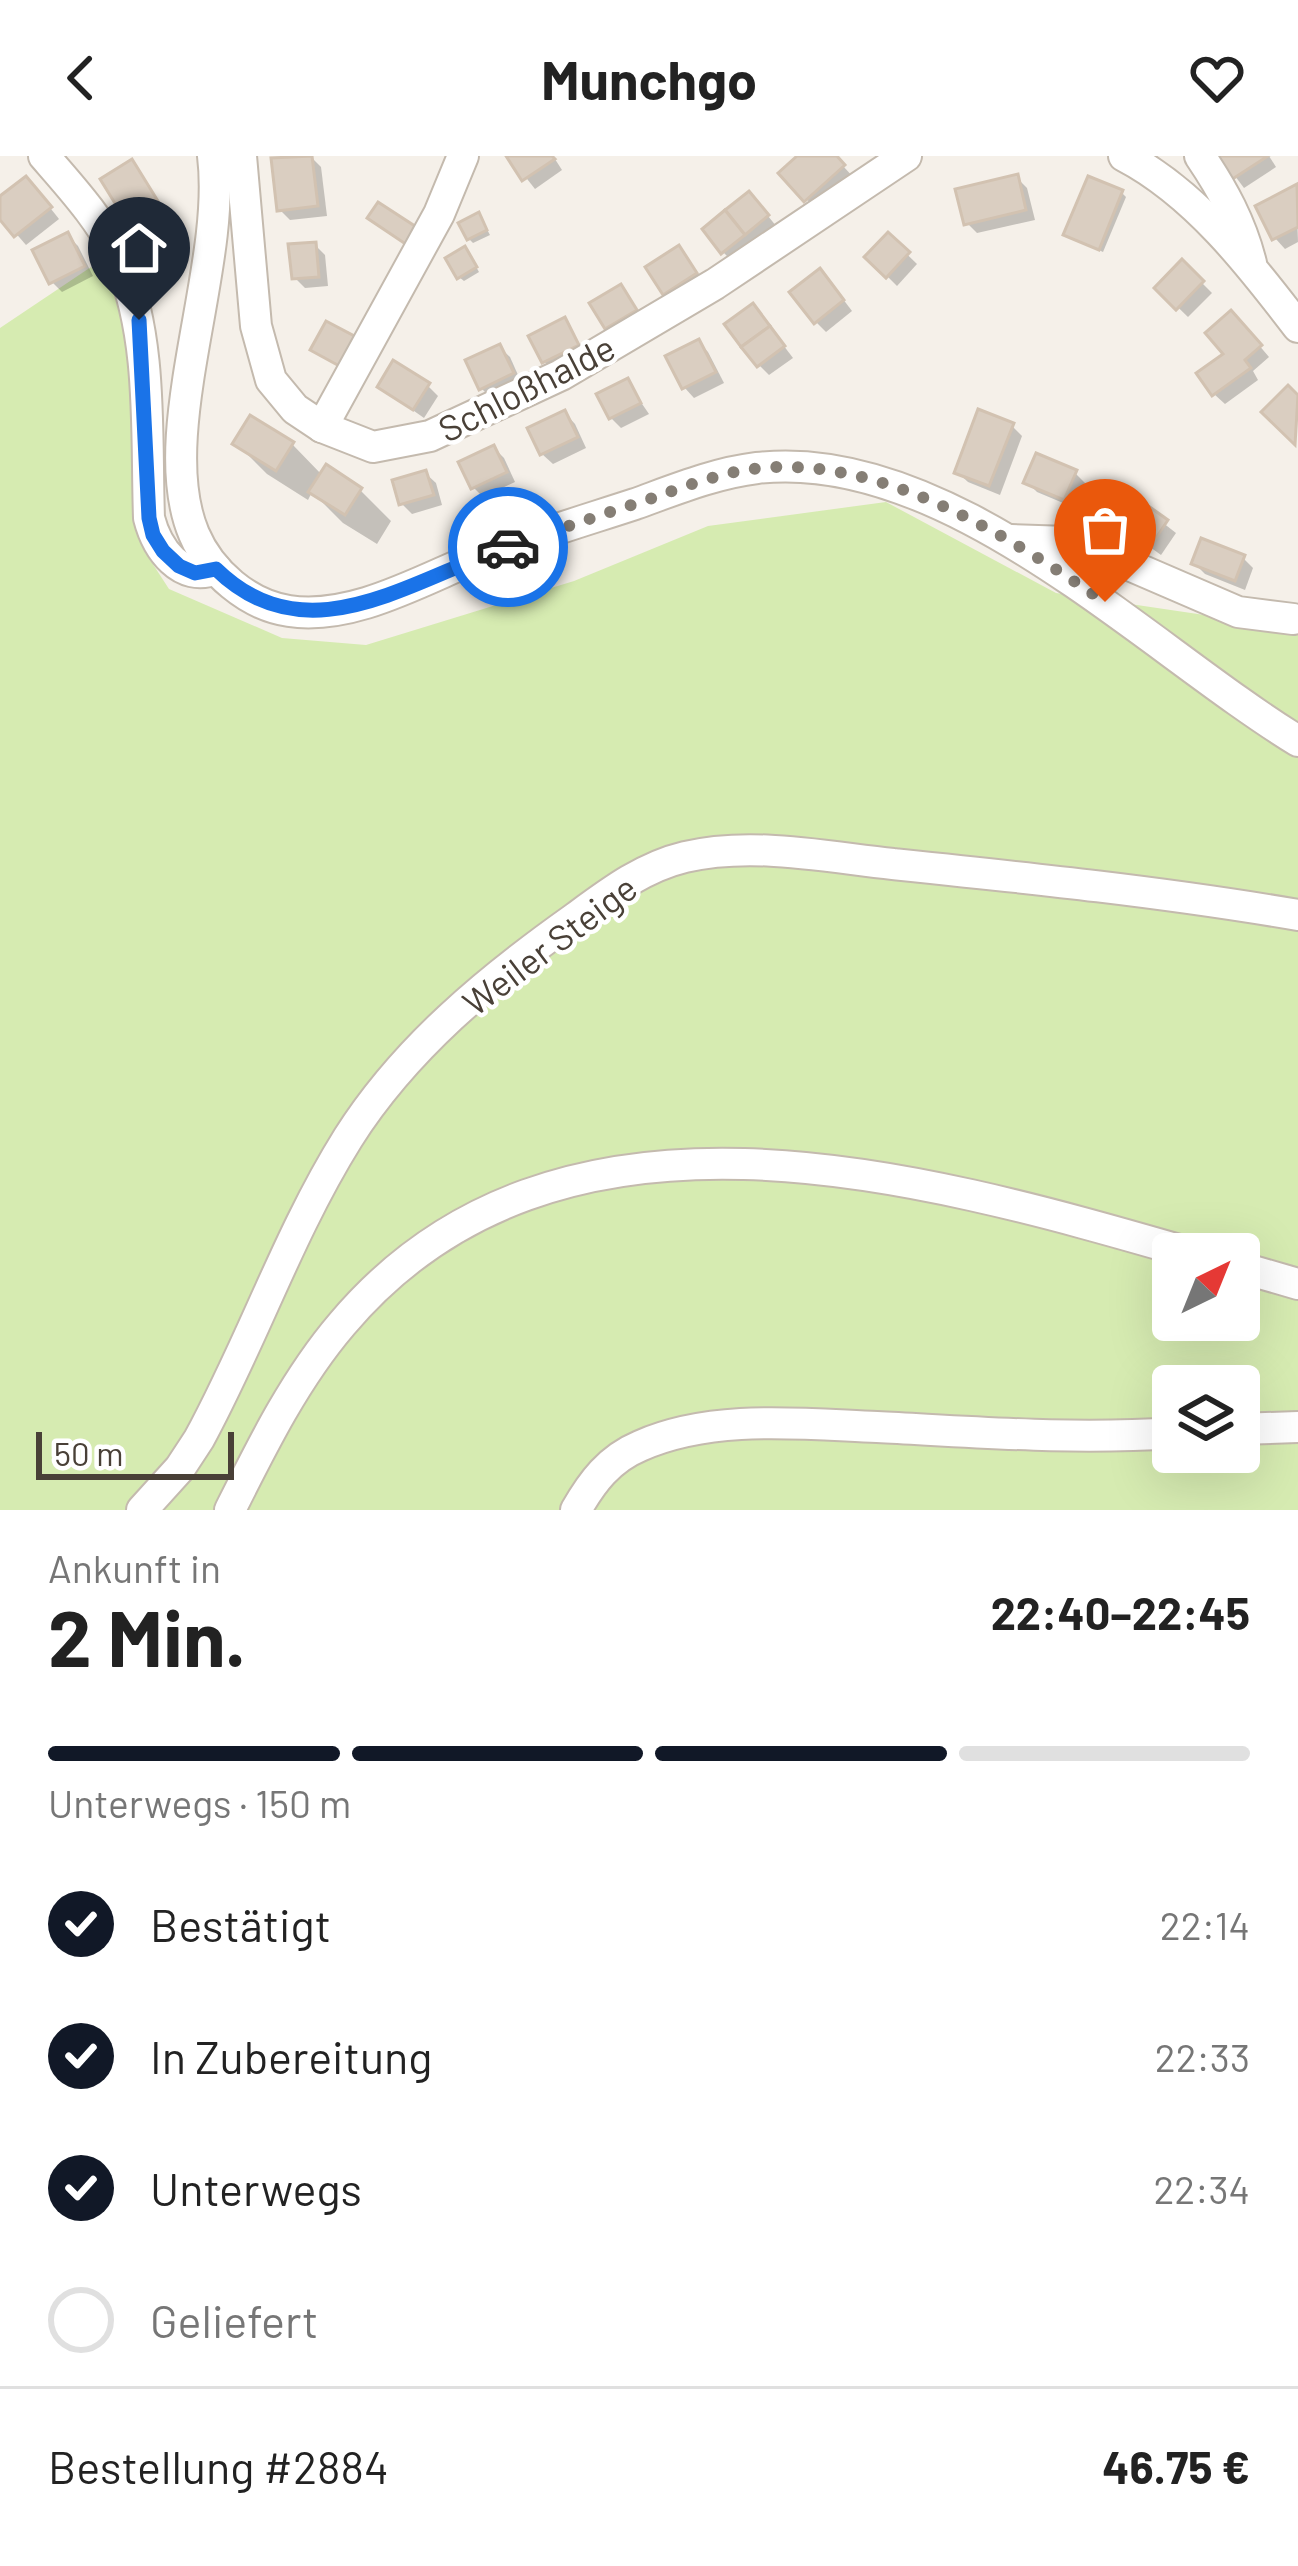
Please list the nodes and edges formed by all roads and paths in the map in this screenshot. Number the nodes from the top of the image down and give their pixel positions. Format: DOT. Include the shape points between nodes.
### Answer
graph roads {
  1 [pos="44,156"];
  2 [pos="212,156"];
  3 [pos="241,156"];
  4 [pos="464,156"];
  5 [pos="906,156"];
  6 [pos="1124,156"];
  7 [pos="1200,156"];
  8 [pos="1252,267"];
  9 [pos="1298,328"];
  10 [pos="322,427"];
  11 [pos="1005,540"];
  12 [pos="216,569"];
  13 [pos="1293,619"];
  14 [pos="1298,741"];
  15 [pos="1298,915"];
  16 [pos="1152,1243"];
  17 [pos="1260,1273"];
  18 [pos="1298,1284"];
  19 [pos="1298,1427"];
  20 [pos="1260,1428"];
  21 [pos="1152,1434"];
  22 [pos="142,1510"];
  23 [pos="230,1510"];
  24 [pos="576,1510"];
  1 -- 12 [label="street" via="119,257 139,320 153,535 179,566"];
  2 -- 12 [label="street" via="214,221 183,435 187,512"];
  3 -- 10 [label="street, Schloßhalde" via="256,326 271,380"];
  4 -- 10 [label="street"];
  5 -- 10 [label="street, Schloßhalde" via="580,364 430,436 373,447"];
  6 -- 8 [label="street" via="1161,175"];
  7 -- 8 [label="street" via="1243,232"];
  8 -- 9 [label="street"];
  11 -- 12 [label="street" via="872,481 769,467 673,490 342,609 268,605"];
  11 -- 13 [label="street" via="1092,548 1238,612"];
  11 -- 14 [label="street"];
  15 -- 22 [label="street, Weiler Steige" via="782,853 698,854 653,868 508,969 385,1087 295,1232 200,1439"];
  16 -- 23 [label="street" via="969,1196 810,1167 685,1163 565,1183 457,1229 364,1299 298,1385"];
  17 -- 18 [label="street"];
  19 -- 20 [label="street"];
  21 -- 24 [label="street" via="710,1428 621,1456"];
}
